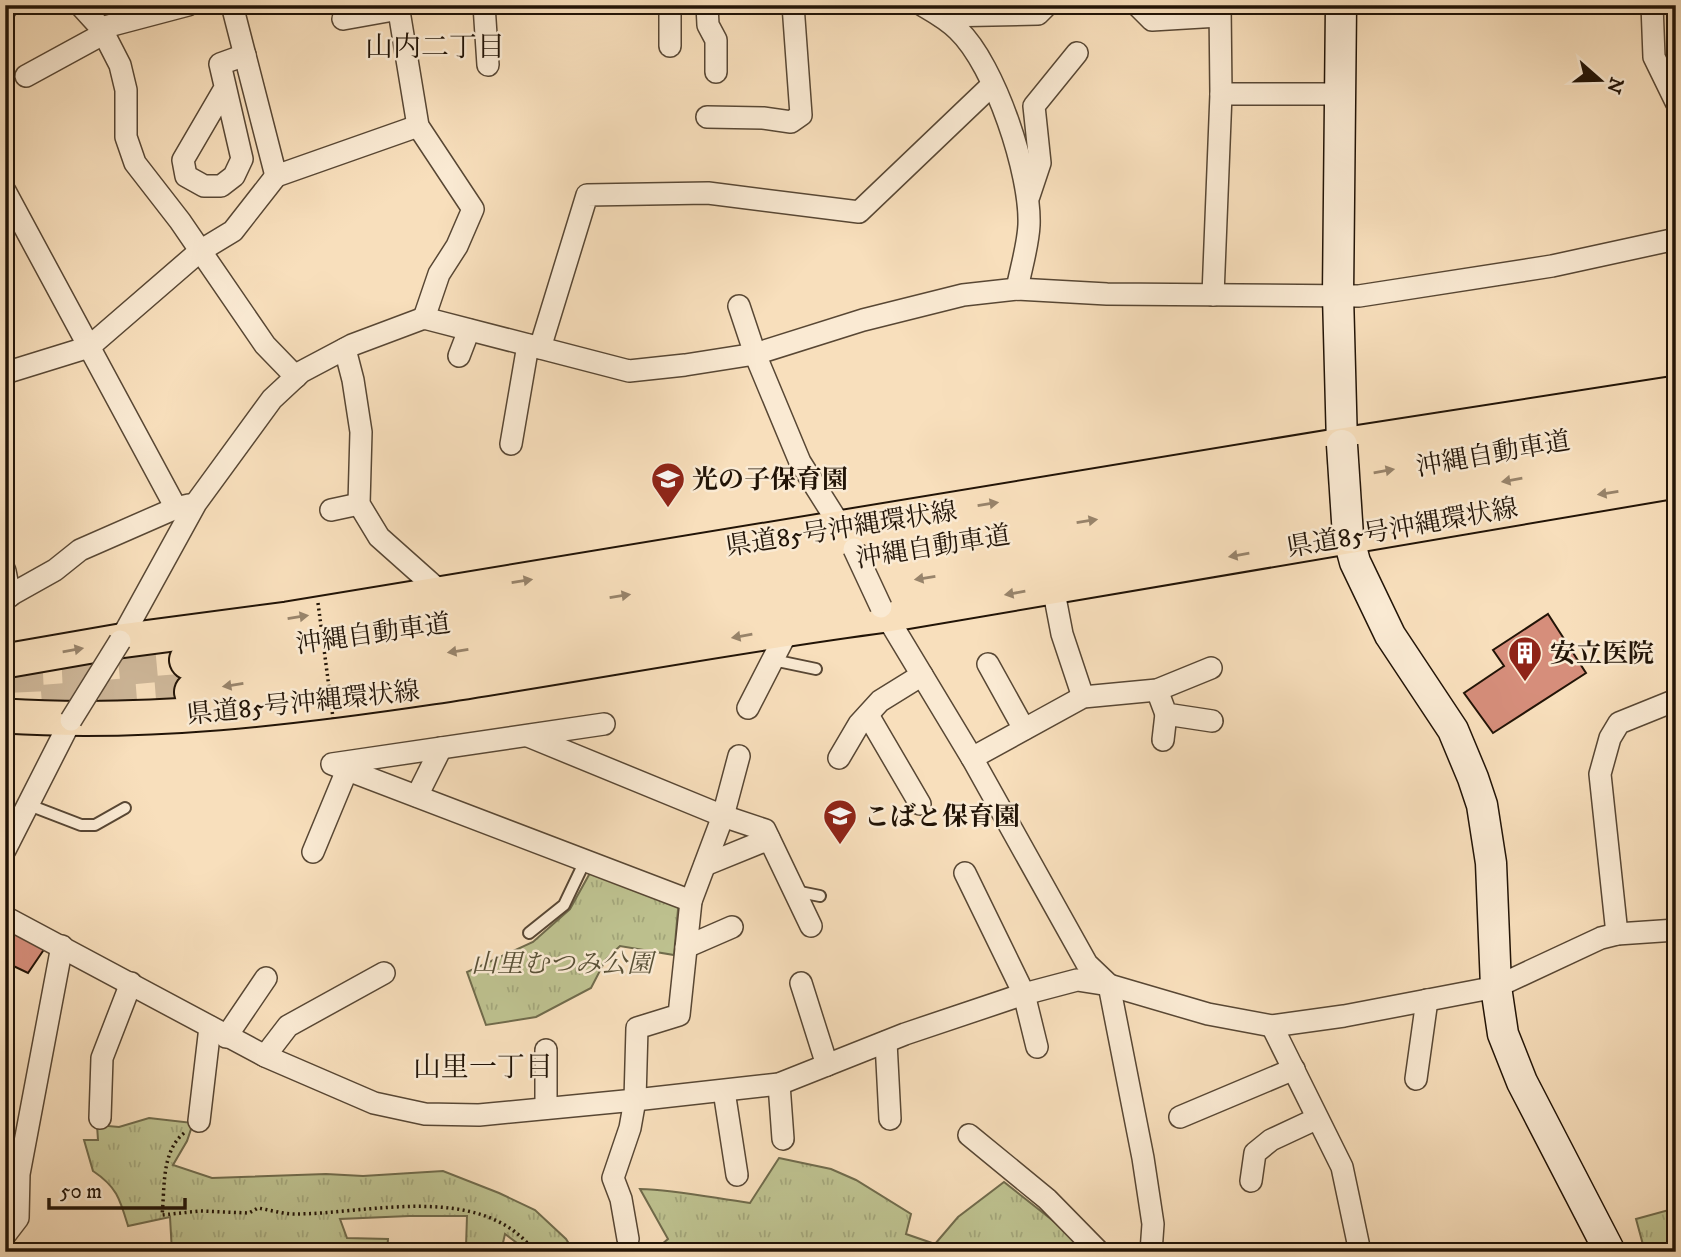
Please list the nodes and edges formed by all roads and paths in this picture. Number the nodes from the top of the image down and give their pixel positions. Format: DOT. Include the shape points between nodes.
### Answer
graph roads {
  1 [pos="8,5"];
  2 [pos="80,5"];
  3 [pos="188,5"];
  4 [pos="232,5"];
  5 [pos="484,5"];
  6 [pos="670,5"];
  7 [pos="707,5"];
  8 [pos="793,5"];
  9 [pos="922,5"];
  10 [pos="1047,5"];
  11 [pos="1137,5"];
  12 [pos="1341,5"];
  13 [pos="1652,5"];
  14 [pos="398,7"];
  15 [pos="5,10"];
  16 [pos="1219,11"];
  17 [pos="941,16"];
  18 [pos="343,19"];
  19 [pos="102,31"];
  20 [pos="670,46"];
  21 [pos="1077,53"];
  22 [pos="245,55"];
  23 [pos="488,65"];
  24 [pos="716,72"];
  25 [pos="26,76"];
  26 [pos="992,85"];
  27 [pos="225,88"];
  28 [pos="1220,94"];
  29 [pos="1340,94"];
  30 [pos="1676,102"];
  31 [pos="707,117"];
  32 [pos="418,125"];
  33 [pos="276,176"];
  34 [pos="5,191"];
  35 [pos="1028,198"];
  36 [pos="1676,239"];
  37 [pos="200,251"];
  38 [pos="1017,289"];
  39 [pos="1213,295"];
  40 [pos="1338,295"];
  41 [pos="739,306"];
  42 [pos="424,318"];
  43 [pos="469,330"];
  44 [pos="89,347"];
  45 [pos="534,347"];
  46 [pos="345,349"];
  47 [pos="755,354"];
  48 [pos="459,356"];
  49 [pos="5,373"];
  50 [pos="296,377"];
  51 [pos="1676,393"];
  52 [pos="1676,422"];
  53 [pos="511,444"];
  54 [pos="1342,445"];
  55 [pos="1676,452"];
  56 [pos="1676,481"];
  57 [pos="359,504"];
  58 [pos="186,505"];
  59 [pos="331,510"];
  60 [pos="1348,536"];
  61 [pos="848,538"];
  62 [pos="5,571"];
  63 [pos="1053,587"];
  64 [pos="443,594"];
  65 [pos="7,597"];
  66 [pos="318,603"];
  67 [pos="884,611"];
  68 [pos="789,628"];
  69 [pos="120,642"];
  70 [pos="773,660"];
  71 [pos="5,661"];
  72 [pos="988,664"];
  73 [pos="1211,668"];
  74 [pos="816,669"];
  75 [pos="922,675"];
  76 [pos="1157,690"];
  77 [pos="1083,697"];
  78 [pos="1676,700"];
  79 [pos="748,708"];
  80 [pos="1166,714"];
  81 [pos="868,715"];
  82 [pos="5,716"];
  83 [pos="333,718"];
  84 [pos="71,720"];
  85 [pos="1212,721"];
  86 [pos="604,724"];
  87 [pos="1024,729"];
  88 [pos="526,736"];
  89 [pos="1163,740"];
  90 [pos="441,748"];
  91 [pos="739,757"];
  92 [pos="839,758"];
  93 [pos="972,758"];
  94 [pos="348,770"];
  95 [pos="417,796"];
  96 [pos="920,804"];
  97 [pos="29,805"];
  98 [pos="125,808"];
  99 [pos="723,816"];
  100 [pos="769,839"];
  101 [pos="5,850"];
  102 [pos="313,852"];
  103 [pos="585,861"];
  104 [pos="705,865"];
  105 [pos="965,873"];
  106 [pos="795,891"];
  107 [pos="820,896"];
  108 [pos="691,901"];
  109 [pos="5,917"];
  110 [pos="811,926"];
  111 [pos="732,927"];
  112 [pos="1676,930"];
  113 [pos="529,933"];
  114 [pos="1617,934"];
  115 [pos="62,946"];
  116 [pos="686,947"];
  117 [pos="384,973"];
  118 [pos="267,978"];
  119 [pos="131,983"];
  120 [pos="801,984"];
  121 [pos="1109,985"];
  122 [pos="1496,987"];
  123 [pos="1024,994"];
  124 [pos="1427,1000"];
  125 [pos="1272,1026"];
  126 [pos="218,1032"];
  127 [pos="886,1042"];
  128 [pos="1037,1047"];
  129 [pos="546,1050"];
  130 [pos="265,1056"];
  131 [pos="827,1065"];
  132 [pos="1294,1069"];
  133 [pos="1416,1079"];
  134 [pos="779,1084"];
  135 [pos="724,1091"];
  136 [pos="635,1100"];
  137 [pos="546,1108"];
  138 [pos="1180,1117"];
  139 [pos="100,1118"];
  140 [pos="890,1119"];
  141 [pos="1316,1119"];
  142 [pos="199,1121"];
  143 [pos="970,1135"];
  144 [pos="783,1139"];
  145 [pos="737,1175"];
  146 [pos="1251,1181"];
  147 [pos="5,1235"];
  148 [pos="628,1240"];
  149 [pos="535,1252"];
  150 [pos="1099,1252"];
  151 [pos="1151,1252"];
  152 [pos="1360,1252"];
  153 [pos="1610,1252"];
  1 -- 15 [label="street"];
  2 -- 19 [label="street"];
  3 -- 19 [label="street"];
  4 -- 22 [label="street"];
  5 -- 23 [label="street"];
  6 -- 20 [label="street"];
  7 -- 24 [label="street" via="708,25 716,40"];
  8 -- 31 [label="street" via="801,116 791,122"];
  9 -- 17 [label="street"];
  10 -- 17 [label="street" via="1038,14"];
  11 -- 16 [label="street" via="1152,20"];
  12 -- 29 [label="street"];
  13 -- 30 [label="street" via="1654,57"];
  14 -- 18 [label="street"];
  14 -- 32 [label="street"];
  16 -- 28 [label="street"];
  17 -- 26 [label="street" via="974,51"];
  19 -- 25 [label="street"];
  19 -- 37 [label="street" via="120,65 126,90 126,137 135,163"];
  21 -- 35 [label="street" via="1034,106 1040,163"];
  22 -- 27 [label="street" via="220,64"];
  22 -- 33 [label="street"];
  26 -- 35 [label="street" via="1005,113"];
  26 -- 45 [label="street" via="859,212 708,193 587,195"];
  28 -- 29 [label="street"];
  28 -- 39 [label="street"];
  29 -- 40 [label="street"];
  32 -- 33 [label="street"];
  32 -- 42 [label="street" via="473,209 439,274"];
  33 -- 37 [label="street" via="233,231"];
  34 -- 44 [label="street"];
  35 -- 38 [label="street" via="1029,228"];
  36 -- 40 [label="street" via="1539,268 1359,296"];
  37 -- 44 [label="street"];
  37 -- 50 [label="street" via="265,345"];
  38 -- 39 [label="street"];
  38 -- 47 [label="street" via="907,308"];
  39 -- 40 [label="street"];
  40 -- 54 [label="street"];
  41 -- 47 [label="street"];
  42 -- 43 [label="street"];
  42 -- 46 [label="street"];
  43 -- 45 [label="street"];
  43 -- 48 [label="street"];
  44 -- 49 [label="street"];
  44 -- 58 [label="street"];
  45 -- 47 [label="street" via="629,371"];
  45 -- 53 [label="street"];
  46 -- 50 [label="street"];
  46 -- 57 [label="street" via="361,432"];
  47 -- 61 [label="street" via="800,462"];
  50 -- 58 [label="street" via="272,399"];
  51 -- 54 [label="main road, 県道85号沖縄環状線"];
  55 -- 52 [label="highway, 沖縄自動車道, one-way" via="1176,538 192,676 831,563"];
  54 -- 60 [label="street, bridge"];
  61 -- 54 [label="main road, 県道85号沖縄環状線, one-way"];
  56 -- 60 [label="main road, 県道85号沖縄環状線, one-way"];
  57 -- 59 [label="street"];
  57 -- 64 [label="street" via="379,537"];
  58 -- 65 [label="street" via="80,550"];
  58 -- 69 [label="street"];
  60 -- 63 [label="main road, 県道85号沖縄環状線, one-way"];
  60 -- 122 [label="street" via="1355,562 1390,635 1453,730 1474,778 1491,863"];
  64 -- 61 [label="main road, 県道85号沖縄環状線, one-way"];
  61 -- 67 [label="street, bridge"];
  62 -- 65 [label="street"];
  63 -- 67 [label="main road, 県道85号沖縄環状線, one-way"];
  63 -- 77 [label="street" via="1062,634"];
  69 -- 64 [label="main road, 県道85号沖縄環状線, one-way"];
  66 -- 83 [label="path, bridge"];
  67 -- 68 [label="main road, 県道85号沖縄環状線"];
  67 -- 75 [label="street"];
  68 -- 70 [label="street"];
  68 -- 84 [label="main road, 県道85号沖縄環状線, one-way" via="374,696 221,713"];
  71 -- 69 [label="main road, 県道85号沖縄環状線, one-way"];
  69 -- 84 [label="street, bridge"];
  70 -- 74 [label="lane"];
  70 -- 79 [label="street"];
  72 -- 87 [label="street"];
  73 -- 76 [label="street"];
  75 -- 81 [label="street" via="880,701"];
  75 -- 93 [label="street"];
  76 -- 77 [label="street"];
  76 -- 80 [label="street"];
  77 -- 87 [label="street"];
  78 -- 114 [label="street" via="1619,723 1600,774"];
  80 -- 85 [label="street"];
  80 -- 89 [label="street"];
  81 -- 92 [label="street"];
  81 -- 96 [label="street"];
  82 -- 84 [label="main road, 県道85号沖縄環状線"];
  84 -- 97 [label="street"];
  86 -- 88 [label="street"];
  87 -- 93 [label="street"];
  88 -- 90 [label="street"];
  88 -- 99 [label="street"];
  90 -- 94 [label="street" via="332,764"];
  90 -- 95 [label="street"];
  91 -- 99 [label="street"];
  93 -- 121 [label="street" via="1087,964"];
  94 -- 95 [label="street"];
  94 -- 102 [label="street"];
  95 -- 103 [label="street"];
  97 -- 98 [label="lane" via="81,825 95,825"];
  97 -- 101 [label="street"];
  99 -- 100 [label="street" via="765,830"];
  99 -- 104 [label="street"];
  100 -- 104 [label="street"];
  100 -- 106 [label="street"];
  103 -- 108 [label="street"];
  103 -- 113 [label="lane" via="564,905"];
  104 -- 108 [label="street"];
  105 -- 123 [label="street"];
  106 -- 107 [label="lane"];
  106 -- 110 [label="street"];
  108 -- 116 [label="street"];
  109 -- 115 [label="street"];
  111 -- 116 [label="street"];
  112 -- 114 [label="street"];
  114 -- 122 [label="street"];
  115 -- 119 [label="street"];
  115 -- 147 [label="street" via="19,1174 18,1218"];
  116 -- 136 [label="street" via="679,1015 637,1028"];
  117 -- 130 [label="street" via="288,1026"];
  118 -- 126 [label="street"];
  119 -- 126 [label="street"];
  119 -- 139 [label="street" via="102,1058"];
  120 -- 131 [label="street"];
  121 -- 123 [label="street" via="1077,980"];
  121 -- 125 [label="street" via="1208,1014"];
  121 -- 151 [label="street" via="1143,1158 1153,1224"];
  122 -- 124 [label="street"];
  122 -- 153 [label="street" via="1509,1055"];
  123 -- 127 [label="street"];
  123 -- 128 [label="street"];
  124 -- 125 [label="street"];
  124 -- 133 [label="street"];
  125 -- 132 [label="street"];
  126 -- 130 [label="street"];
  126 -- 142 [label="street"];
  127 -- 131 [label="street"];
  127 -- 140 [label="street"];
  129 -- 137 [label="street"];
  130 -- 137 [label="street" via="374,1103 425,1114 479,1115"];
  131 -- 134 [label="street"];
  132 -- 138 [label="street"];
  132 -- 141 [label="street"];
  134 -- 135 [label="street"];
  134 -- 144 [label="street"];
  135 -- 136 [label="street"];
  135 -- 145 [label="street"];
  136 -- 137 [label="street"];
  136 -- 148 [label="street" via="613,1178"];
  141 -- 146 [label="street" via="1271,1140 1255,1153"];
  141 -- 152 [label="street" via="1342,1167"];
  142 -- 149 [label="path" via="178,1138 168,1158 162,1215 249,1213 258,1208 293,1214 423,1206 473,1212 506,1224"];
  143 -- 150 [label="street" via="1048,1199"];
}
